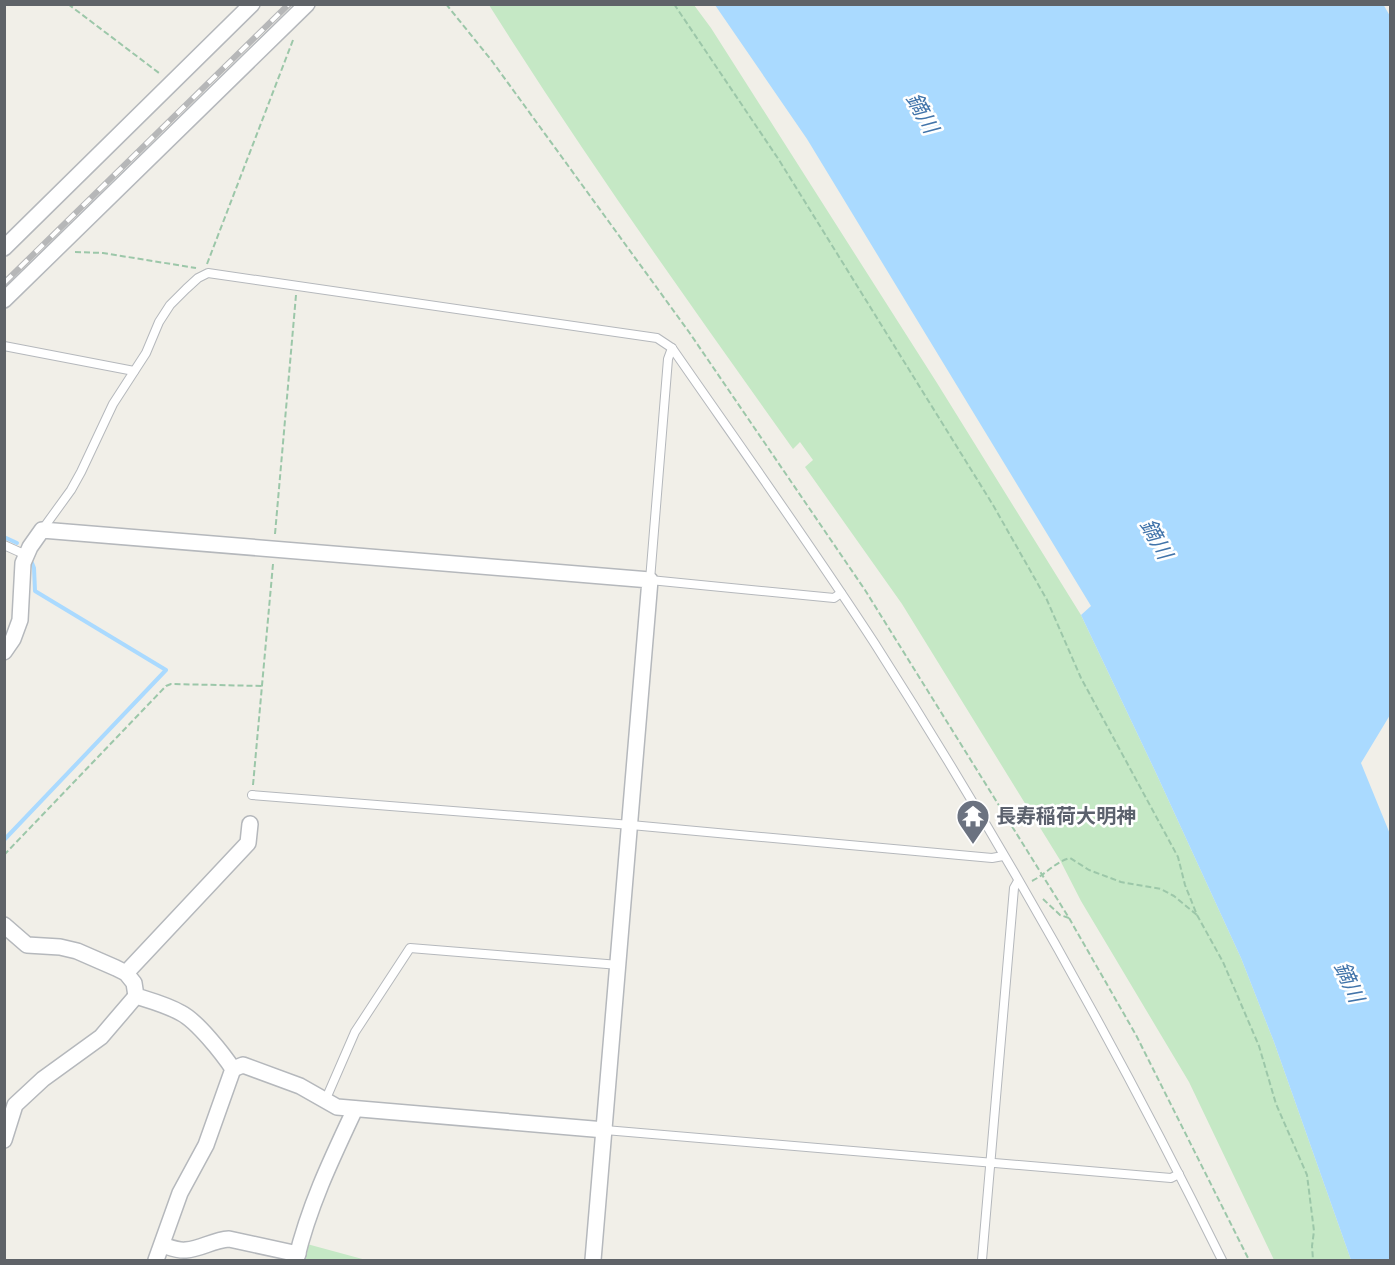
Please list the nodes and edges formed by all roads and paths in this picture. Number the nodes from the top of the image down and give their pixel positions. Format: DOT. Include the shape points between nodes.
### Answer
graph roads {
  1 [pos="68,4"];
  2 [pos="252,4"];
  3 [pos="307,4"];
  4 [pos="674,4"];
  5 [pos="293,38"];
  6 [pos="172,83"];
  7 [pos="58,246"];
  8 [pos="4,248"];
  9 [pos="206,273"];
  10 [pos="4,300"];
  11 [pos="4,346"];
  12 [pos="672,348"];
  13 [pos="134,371"];
  14 [pos="42,530"];
  15 [pos="4,544"];
  16 [pos="26,555"];
  17 [pos="650,580"];
  18 [pos="841,593"];
  19 [pos="4,652"];
  20 [pos="262,686"];
  21 [pos="252,795"];
  22 [pos="250,824"];
  23 [pos="631,825"];
  24 [pos="4,855"];
  25 [pos="1003,856"];
  26 [pos="1018,881"];
  27 [pos="1027,884"];
  28 [pos="1197,915"];
  29 [pos="4,925"];
  30 [pos="619,966"];
  31 [pos="126,974"];
  32 [pos="136,996"];
  33 [pos="233,1069"];
  34 [pos="325,1101"];
  35 [pos="355,1109"];
  36 [pos="605,1130"];
  37 [pos="4,1140"];
  38 [pos="990,1163"];
  39 [pos="1179,1174"];
  40 [pos="162,1245"];
  41 [pos="297,1257"];
  42 [pos="156,1260"];
  43 [pos="593,1260"];
  44 [pos="982,1260"];
  45 [pos="1222,1260"];
  46 [pos="1313,1260"];
  1 -- 6 [label="path"];
  2 -- 6 [label="street"];
  3 -- 7 [label="street"];
  4 -- 28 [label="path" via="779,160 993,505 1047,600 1081,678 1178,858"];
  5 -- 9 [label="path" via="208,257"];
  6 -- 8 [label="street"];
  7 -- 9 [label="path" via="70,252 192,266"];
  7 -- 10 [label="street"];
  9 -- 12 [label="lane" via="657,338"];
  9 -- 13 [label="lane" via="170,305"];
  11 -- 13 [label="lane"];
  12 -- 17 [label="lane"];
  12 -- 18 [label="lane"];
  13 -- 14 [label="lane" via="113,404 71,490"];
  14 -- 16 [label="street"];
  14 -- 17 [label="street"];
  15 -- 16 [label="lane"];
  16 -- 19 [label="street" via="20,620"];
  17 -- 18 [label="lane" via="834,598"];
  17 -- 23 [label="street"];
  18 -- 25 [label="lane"];
  20 -- 24 [label="path" via="166,686"];
  21 -- 23 [label="lane"];
  22 -- 31 [label="street" via="248,843"];
  23 -- 25 [label="lane"];
  23 -- 30 [label="street"];
  25 -- 26 [label="lane"];
  26 -- 38 [label="lane" via="1014,888"];
  26 -- 39 [label="lane" via="1096,1014"];
  27 -- 28 [label="path" via="1060,860 1070,858 1120,882 1161,889"];
  28 -- 46 [label="path" via="1223,962 1259,1046 1276,1104 1307,1175 1314,1231"];
  29 -- 31 [label="street" via="27,945 77,951"];
  30 -- 34 [label="lane" via="410,948 355,1032"];
  30 -- 36 [label="street"];
  31 -- 32 [label="street" via="134,982"];
  32 -- 33 [label="street" via="184,1014"];
  32 -- 37 [label="street" via="101,1036 15,1105"];
  33 -- 34 [label="street" via="243,1065 300,1086"];
  33 -- 40 [label="street" via="206,1145 180,1193"];
  34 -- 35 [label="street"];
  35 -- 36 [label="street"];
  35 -- 41 [label="street" via="318,1186"];
  36 -- 38 [label="lane"];
  36 -- 43 [label="street"];
  38 -- 39 [label="lane" via="1171,1178"];
  38 -- 44 [label="lane"];
  39 -- 45 [label="lane"];
  40 -- 41 [label="street" via="183,1251 229,1239"];
  40 -- 42 [label="street"];
}
